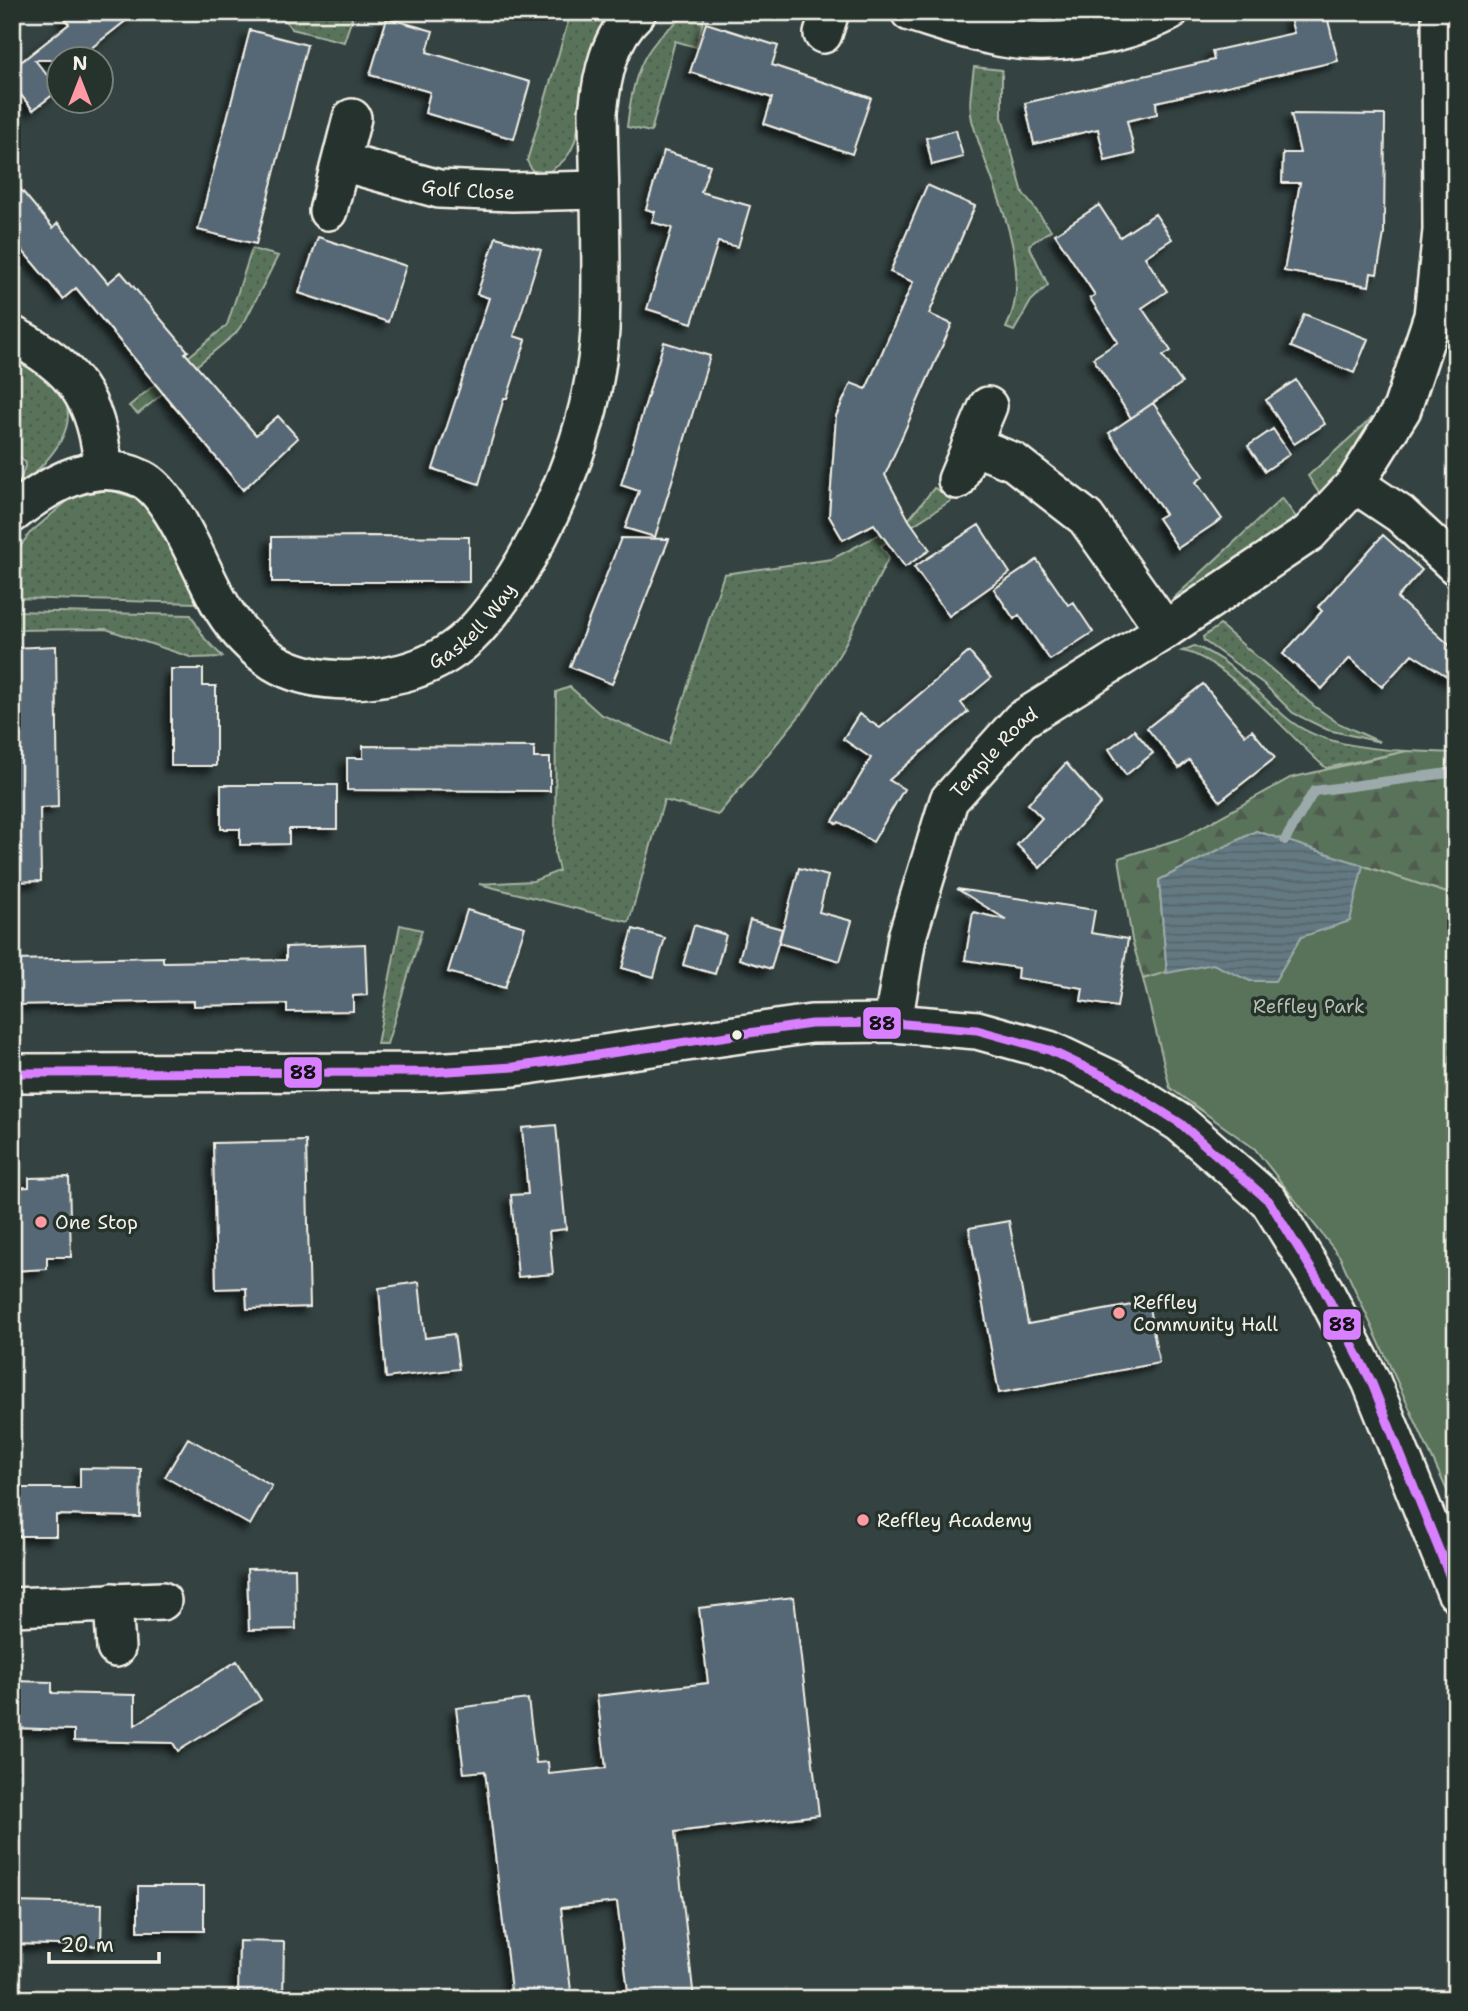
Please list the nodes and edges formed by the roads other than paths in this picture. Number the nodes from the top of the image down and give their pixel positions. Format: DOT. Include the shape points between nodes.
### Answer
graph roads {
  1 [pos="637,12"];
  2 [pos="911,12"];
  3 [pos="1441,12"];
  4 [pos="1157,15"];
  5 [pos="352,118"];
  6 [pos="342,162"];
  7 [pos="599,190"];
  8 [pos="328,211"];
  9 [pos="12,335"];
  10 [pos="988,406"];
  11 [pos="971,445"];
  12 [pos="103,468"];
  13 [pos="957,481"];
  14 [pos="1355,484"];
  15 [pos="12,514"];
  16 [pos="1456,566"];
  17 [pos="1165,630"];
  18 [pos="893,1023"];
  19 [pos="12,1073"];
  20 [pos="1456,1592"];
  21 [pos="162,1601"];
  22 [pos="113,1602"];
  23 [pos="12,1607"];
  24 [pos="116,1648"];
  1 -- 7 [label="street, Gaskell Way" via="625,23 602,78"];
  2 -- 4 [label="street" via="991,36 1045,41 1109,33"];
  3 -- 14 [label="street, Temple Road" via="1442,231 1433,316 1402,410"];
  5 -- 6 [label="street"];
  6 -- 7 [label="street, Golf Close" via="439,188"];
  6 -- 8 [label="street"];
  7 -- 12 [label="street, Gaskell Way" via="600,331 590,397 573,460 552,512 489,619 457,648 425,668 386,678 346,681 276,663 246,640 222,608 170,508 144,479"];
  9 -- 12 [label="street" via="59,364 82,389 102,446"];
  10 -- 11 [label="street"];
  11 -- 13 [label="street"];
  11 -- 17 [label="street" via="1014,462 1086,518"];
  12 -- 15 [label="street" via="67,477"];
  14 -- 16 [label="street" via="1400,514"];
  14 -- 17 [label="street, Temple Road" via="1309,533"];
  17 -- 18 [label="street, Temple Road" via="1021,720 949,800 908,937"];
  18 -- 19 [label="street" via="811,1024 514,1067 432,1072"];
  18 -- 20 [label="street" via="976,1030 1049,1050 1102,1075 1198,1135 1269,1201 1323,1288 1371,1381"];
  21 -- 22 [label="street"];
  22 -- 23 [label="street"];
  22 -- 24 [label="street"];
}
